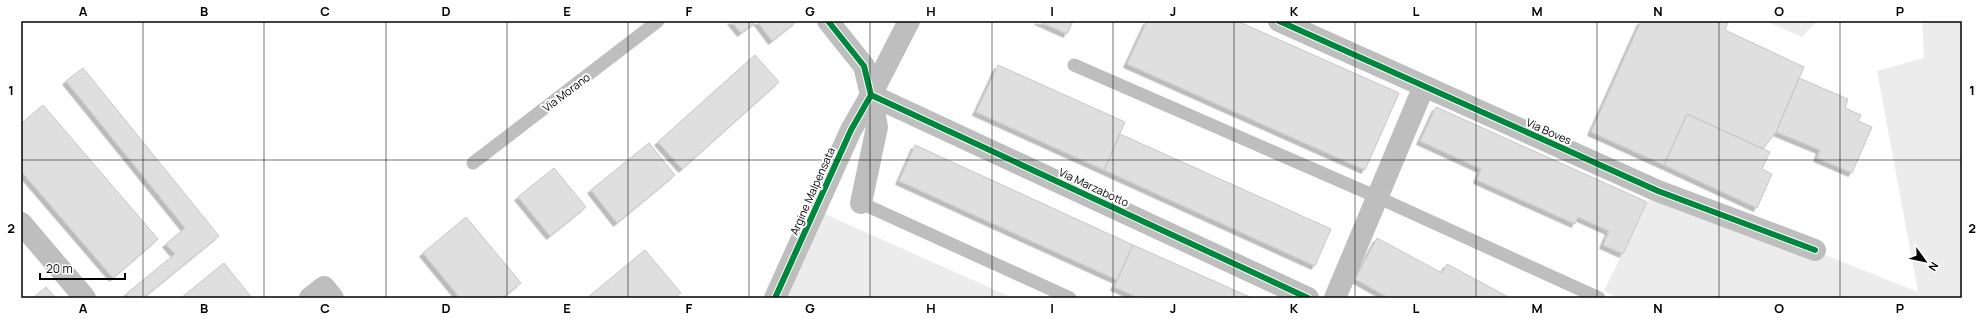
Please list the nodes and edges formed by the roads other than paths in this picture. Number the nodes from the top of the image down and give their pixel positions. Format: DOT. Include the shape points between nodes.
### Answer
graph roads {
  1 [pos="658,21"];
  2 [pos="828,21"];
  3 [pos="909,21"];
  4 [pos="1279,21"];
  5 [pos="1074,65"];
  6 [pos="1424,86"];
  7 [pos="872,94"];
  8 [pos="473,163"];
  9 [pos="1377,197"];
  10 [pos="861,203"];
  11 [pos="21,223"];
  12 [pos="1815,250"];
  13 [pos="84,298"];
  14 [pos="310,298"];
  15 [pos="333,298"];
  16 [pos="775,298"];
  17 [pos="1070,298"];
  18 [pos="1308,298"];
  19 [pos="1334,298"];
  20 [pos="1599,298"];
  1 -- 8 [label="lane, Via Morano"];
  2 -- 7 [label="street" via="864,66"];
  3 -- 7 [label="street, Argine Malpensata"];
  4 -- 6 [label="street, Via Boves"];
  5 -- 9 [label="lane"];
  6 -- 9 [label="street"];
  6 -- 12 [label="street, Via Boves" via="1658,191"];
  7 -- 10 [label="street" via="877,126"];
  7 -- 16 [label="street, Argine Malpensata" via="850,130"];
  7 -- 18 [label="street, Via Marzabotto"];
  9 -- 19 [label="street"];
  9 -- 20 [label="lane"];
  10 -- 17 [label="lane"];
  11 -- 13 [label="street"];
  14 -- 15 [label="street" via="324,287"];
}
